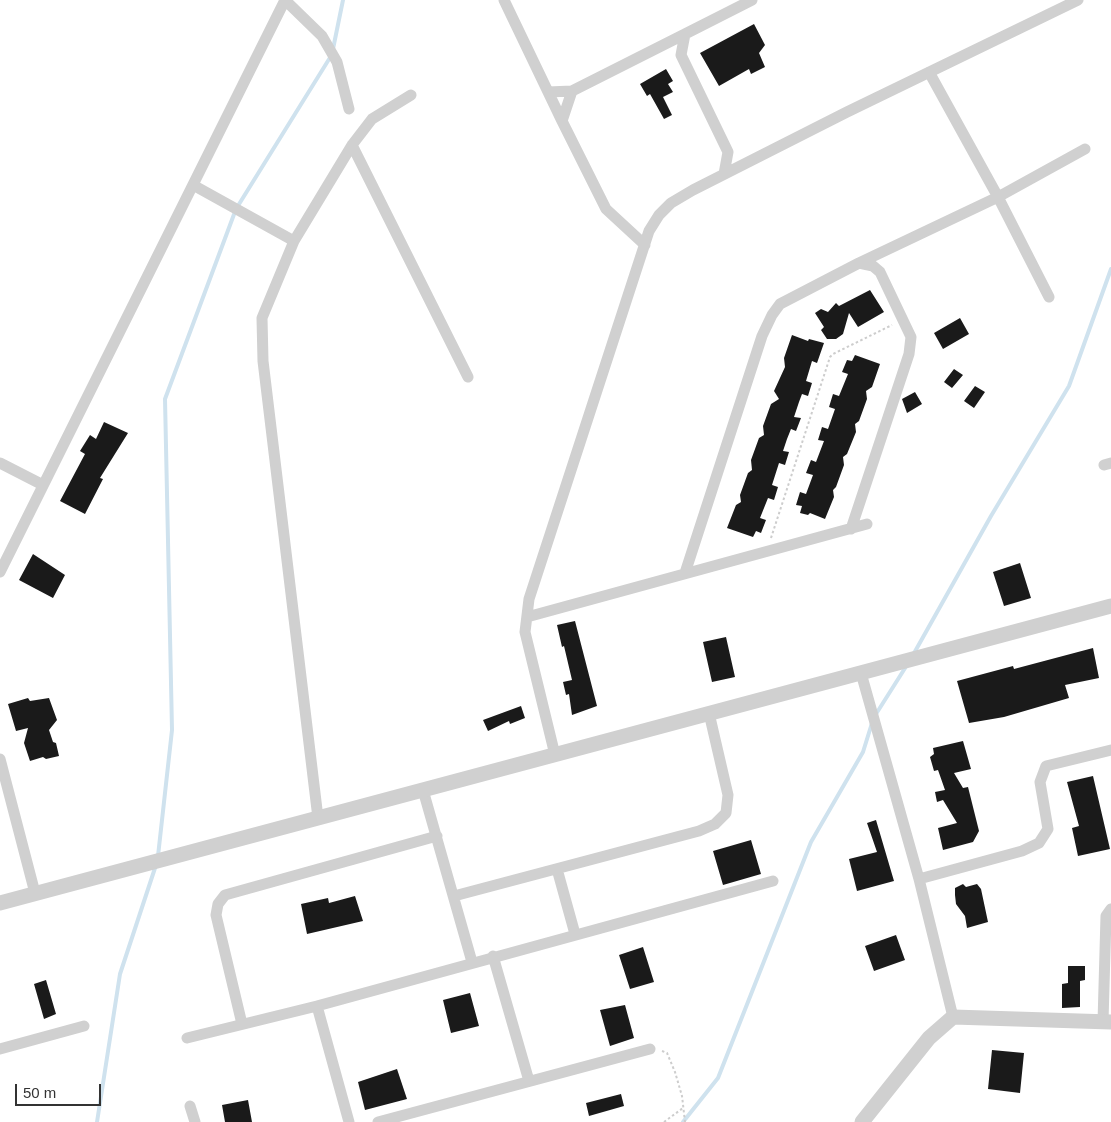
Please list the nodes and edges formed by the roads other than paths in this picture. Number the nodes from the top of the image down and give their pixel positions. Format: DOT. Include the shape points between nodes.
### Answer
graph roads {
  1 [pos="504,0"];
  2 [pos="752,0"];
  3 [pos="1078,0"];
  4 [pos="685,34"];
  5 [pos="666,44"];
  6 [pos="681,55"];
  7 [pos="929,72"];
  8 [pos="572,91"];
  9 [pos="548,92"];
  10 [pos="411,94"];
  11 [pos="349,109"];
  12 [pos="562,121"];
  13 [pos="352,145"];
  14 [pos="1085,149"];
  15 [pos="724,174"];
  16 [pos="193,185"];
  17 [pos="998,197"];
  18 [pos="294,242"];
  19 [pos="645,245"];
  20 [pos="859,263"];
  21 [pos="1050,297"];
  22 [pos="468,377"];
  23 [pos="0,462"];
  24 [pos="43,485"];
  25 [pos="867,524"];
  26 [pos="851,529"];
  27 [pos="0,572"];
  28 [pos="685,574"];
  29 [pos="1111,606"];
  30 [pos="527,616"];
  31 [pos="861,673"];
  32 [pos="709,713"];
  33 [pos="1111,750"];
  34 [pos="555,755"];
  35 [pos="0,758"];
  36 [pos="423,790"];
  37 [pos="318,818"];
  38 [pos="436,836"];
  39 [pos="557,869"];
  40 [pos="919,879"];
  41 [pos="774,881"];
  42 [pos="35,894"];
  43 [pos="454,896"];
  44 [pos="0,903"];
  45 [pos="1111,909"];
  46 [pos="575,934"];
  47 [pos="494,956"];
  48 [pos="472,962"];
  49 [pos="317,1006"];
  50 [pos="953,1017"];
  51 [pos="1107,1022"];
  52 [pos="242,1024"];
  53 [pos="84,1026"];
  54 [pos="187,1038"];
  55 [pos="650,1049"];
  56 [pos="0,1050"];
  57 [pos="529,1081"];
  58 [pos="190,1106"];
  59 [pos="195,1122"];
  60 [pos="349,1122"];
  61 [pos="378,1122"];
  62 [pos="862,1122"];
  1 -- 9 [label="street"];
  2 -- 4 [label="street"];
  3 -- 7 [label="street"];
  4 -- 5 [label="street"];
  4 -- 6 [label="street"];
  5 -- 6 [label="street"];
  5 -- 8 [label="street"];
  6 -- 15 [label="street" via="728,152"];
  7 -- 15 [label="street"];
  7 -- 17 [label="street"];
  8 -- 9 [label="street"];
  8 -- 12 [label="street"];
  9 -- 12 [label="street"];
  10 -- 13 [label="street" via="372,119"];
  11 -- 16 [label="street" via="338,62 322,36 285,0"];
  12 -- 19 [label="street" via="606,209"];
  13 -- 18 [label="street"];
  13 -- 22 [label="street"];
  14 -- 17 [label="street"];
  15 -- 19 [label="street" via="671,203 649,231"];
  16 -- 18 [label="street"];
  16 -- 24 [label="street"];
  17 -- 20 [label="street"];
  17 -- 21 [label="street"];
  18 -- 37 [label="street" via="262,318 263,361"];
  19 -- 30 [label="street" via="529,599"];
  20 -- 26 [label="street" via="873,266 880,272 911,337 909,354"];
  20 -- 28 [label="street" via="780,304 772,315 762,336"];
  23 -- 24 [label="street"];
  24 -- 27 [label="street"];
  25 -- 26 [label="street"];
  26 -- 28 [label="street"];
  28 -- 30 [label="street"];
  29 -- 31 [label="street"];
  30 -- 34 [label="street" via="525,632"];
  31 -- 32 [label="street"];
  31 -- 40 [label="street"];
  32 -- 34 [label="street"];
  32 -- 39 [label="street" via="728,795 726,813 715,824 699,831"];
  33 -- 40 [label="street" via="1046,766 1040,782 1048,829 1039,843 1022,851"];
  34 -- 36 [label="street"];
  35 -- 42 [label="street"];
  36 -- 37 [label="street"];
  36 -- 38 [label="street"];
  37 -- 42 [label="street"];
  38 -- 43 [label="street"];
  38 -- 52 [label="street" via="225,894 216,915"];
  39 -- 43 [label="street"];
  39 -- 46 [label="street"];
  40 -- 50 [label="street"];
  41 -- 46 [label="street"];
  42 -- 44 [label="street"];
  43 -- 48 [label="street"];
  45 -- 51 [label="street" via="1106,916"];
  46 -- 47 [label="street"];
  47 -- 48 [label="street"];
  47 -- 57 [label="street"];
  48 -- 49 [label="street"];
  49 -- 52 [label="street"];
  49 -- 60 [label="street"];
  50 -- 51 [label="street"];
  50 -- 62 [label="street" via="929,1038"];
  52 -- 54 [label="street"];
  53 -- 56 [label="street"];
  55 -- 57 [label="street"];
  57 -- 61 [label="street"];
  58 -- 59 [label="street"];
}
